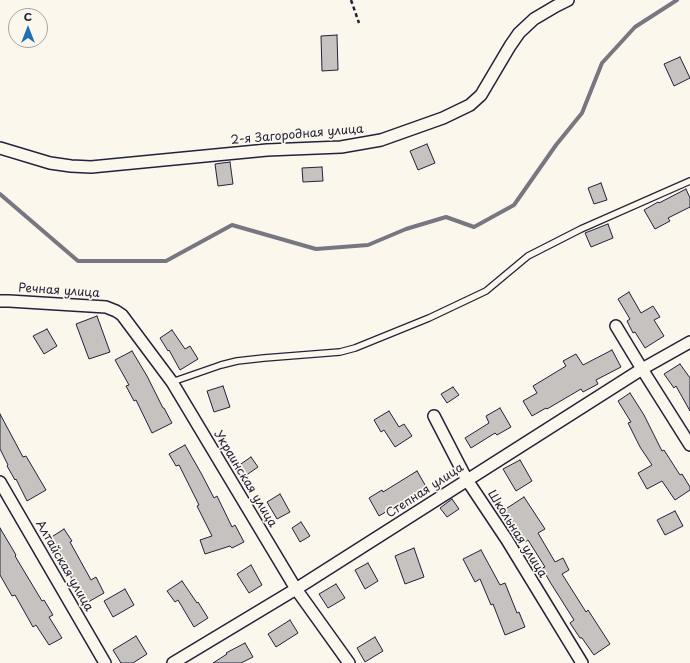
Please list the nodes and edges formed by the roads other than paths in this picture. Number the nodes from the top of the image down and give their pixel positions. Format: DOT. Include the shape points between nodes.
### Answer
graph roads {
  1 [pos="568,0"];
  2 [pos="0,148"];
  3 [pos="690,181"];
  4 [pos="0,301"];
  5 [pos="116,311"];
  6 [pos="616,326"];
  7 [pos="690,342"];
  8 [pos="642,369"];
  9 [pos="172,382"];
  10 [pos="434,416"];
  11 [pos="690,445"];
  12 [pos="467,480"];
  13 [pos="0,482"];
  14 [pos="296,589"];
  15 [pos="105,663"];
  16 [pos="173,663"];
  17 [pos="349,663"];
  18 [pos="582,663"];
  1 -- 2 [label="street, 2-я Загородная улица" via="534,19 519,33 481,95 470,105 444,118 381,140 341,147 267,150 91,167 50,163"];
  3 -- 9 [label="lane" via="581,229 528,256 486,291 429,318 355,348 340,352 237,361"];
  4 -- 5 [label="street, Речная улица" via="106,307"];
  5 -- 9 [label="street, Украинская улица" via="122,315"];
  6 -- 8 [label="street"];
  7 -- 8 [label="street, Степная улица"];
  8 -- 11 [label="street"];
  8 -- 12 [label="street, Степная улица"];
  9 -- 14 [label="street, Украинская улица"];
  10 -- 12 [label="street, Школьная улица"];
  12 -- 14 [label="street, Степная улица"];
  12 -- 18 [label="street, Школьная улица"];
  13 -- 15 [label="street, Алтайская улица"];
  14 -- 16 [label="street, Степная улица"];
  14 -- 17 [label="street, Украинская улица"];
}
